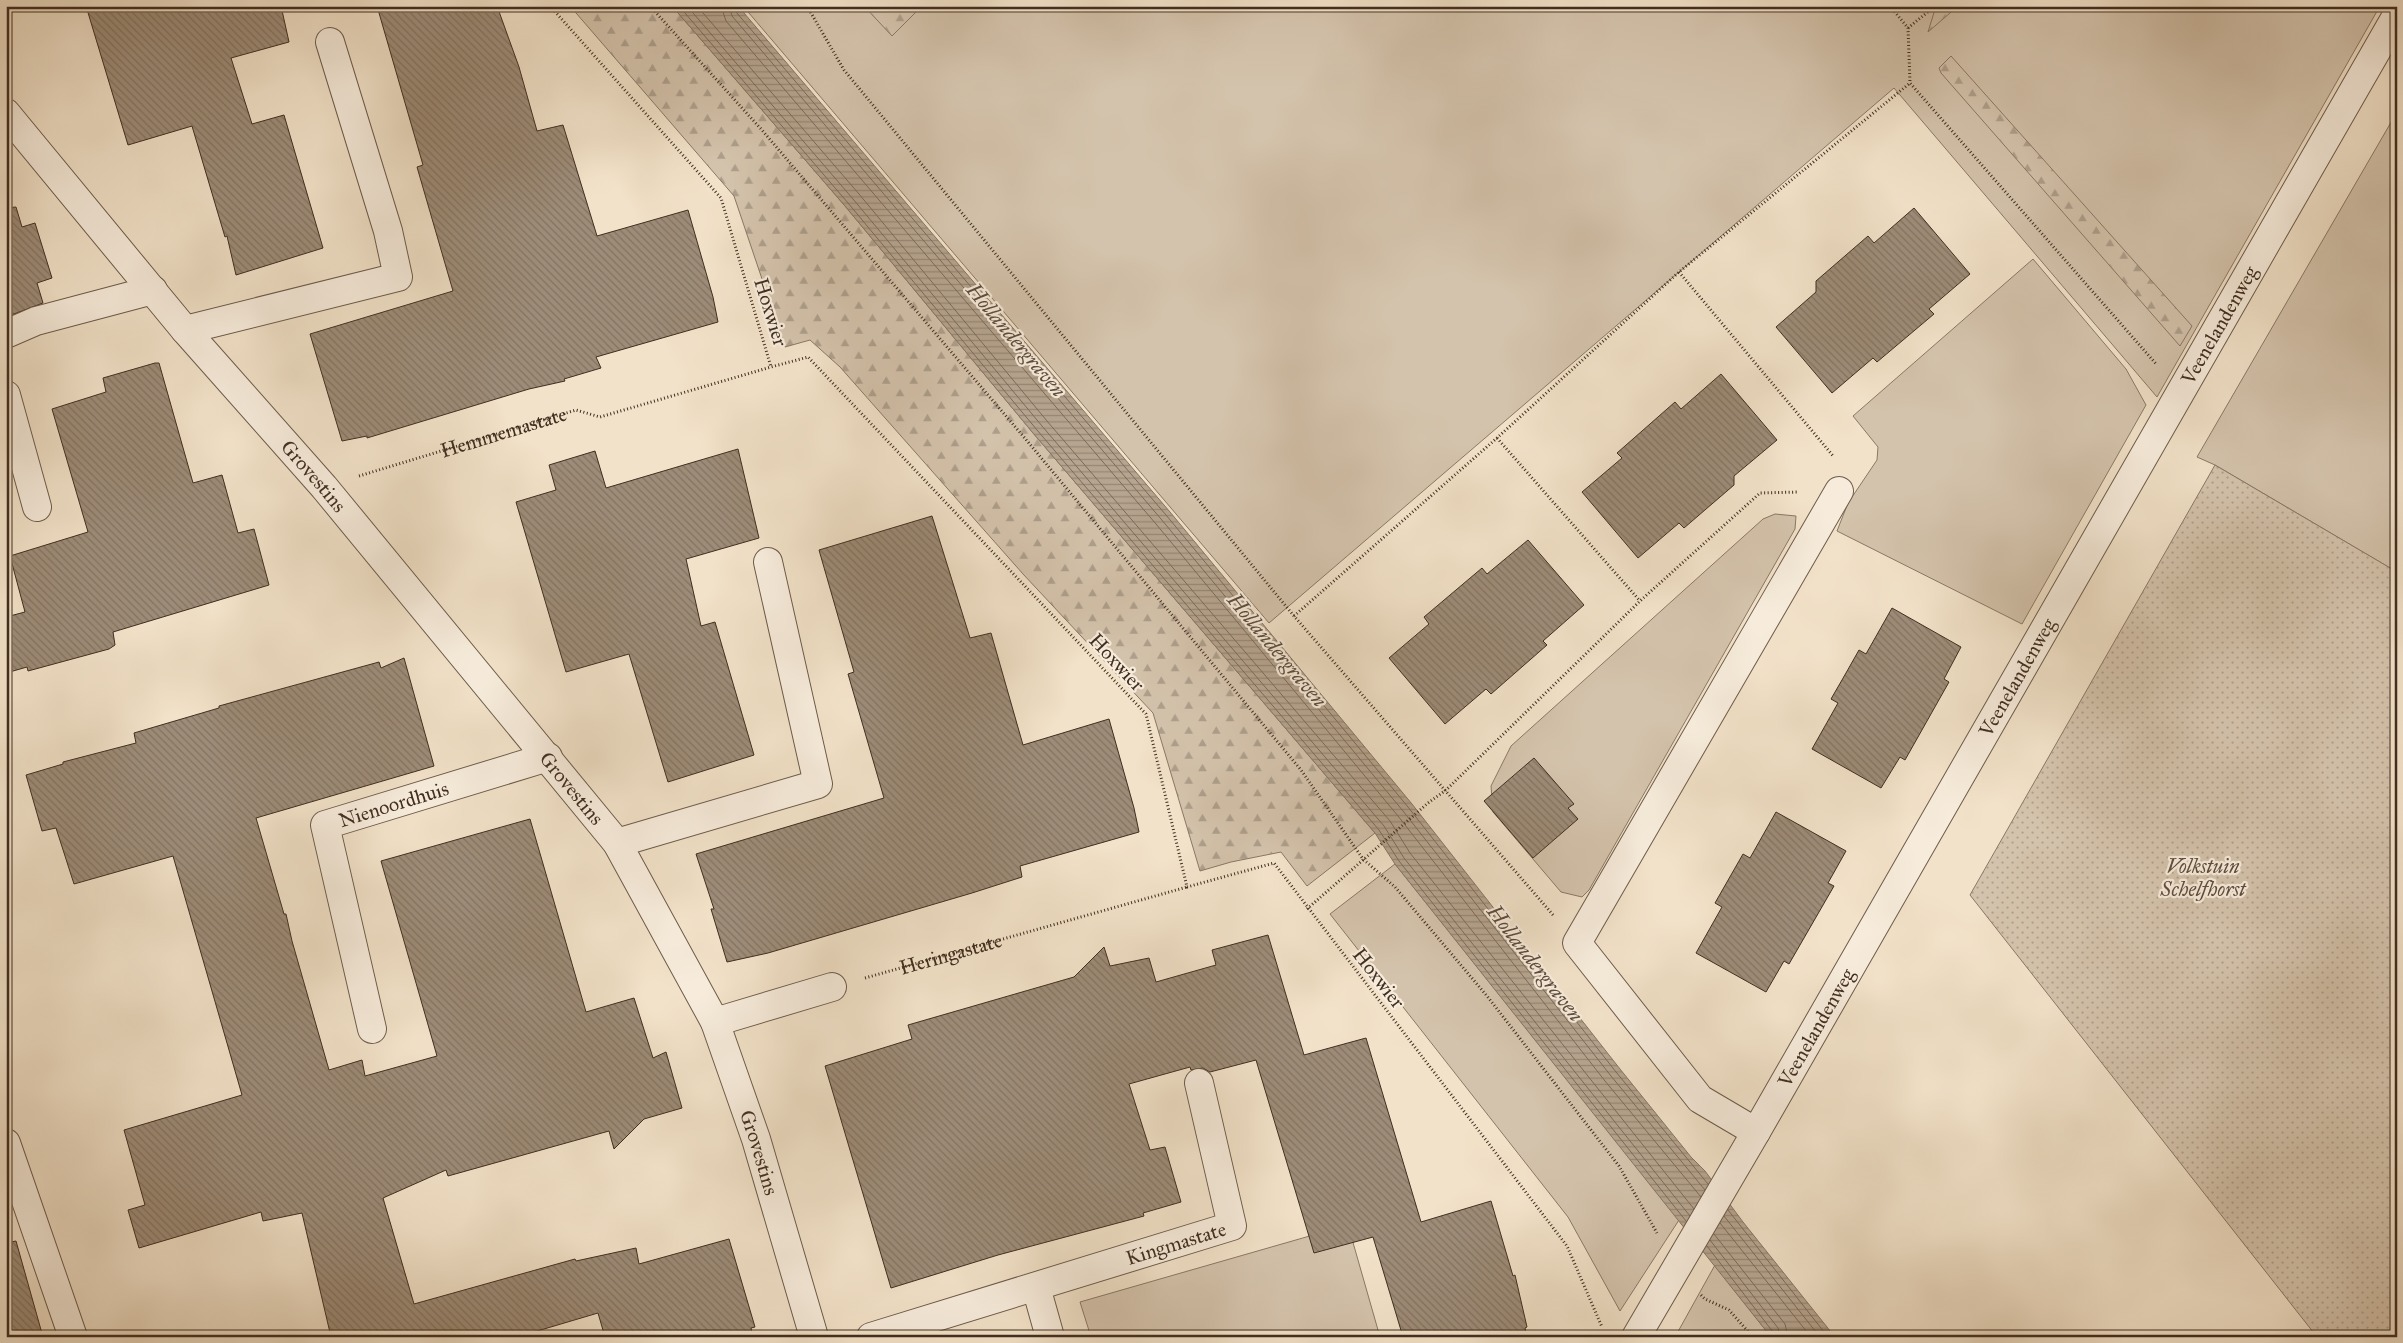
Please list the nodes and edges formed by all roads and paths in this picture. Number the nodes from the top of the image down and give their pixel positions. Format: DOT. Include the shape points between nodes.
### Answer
graph roads {
  1 [pos="550,6"];
  2 [pos="650,6"];
  3 [pos="807,6"];
  4 [pos="1890,6"];
  5 [pos="1935,6"];
  6 [pos="2397,15"];
  7 [pos="1908,28"];
  8 [pos="330,42"];
  9 [pos="1910,82"];
  10 [pos="6,113"];
  11 [pos="1679,272"];
  12 [pos="153,290"];
  13 [pos="185,330"];
  14 [pos="6,334"];
  15 [pos="771,367"];
  16 [pos="2180,392"];
  17 [pos="6,395"];
  18 [pos="1497,438"];
  19 [pos="324,487"];
  20 [pos="1839,491"];
  21 [pos="37,507"];
  22 [pos="768,562"];
  23 [pos="1640,601"];
  24 [pos="1294,616"];
  25 [pos="548,757"];
  26 [pos="1446,790"];
  27 [pos="617,843"];
  28 [pos="1363,859"];
  29 [pos="1187,887"];
  30 [pos="1307,909"];
  31 [pos="1577,943"];
  32 [pos="832,987"];
  33 [pos="715,1022"];
  34 [pos="372,1029"];
  35 [pos="1199,1083"];
  36 [pos="1756,1132"];
  37 [pos="6,1143"];
  38 [pos="1679,1264"];
  39 [pos="1036,1287"];
  40 [pos="1602,1328"];
  41 [pos="73,1337"];
  42 [pos="814,1337"];
  43 [pos="871,1337"];
  44 [pos="1050,1337"];
  45 [pos="1636,1337"];
  46 [pos="1753,1337"];
  1 -- 15 [label="path, Hoxwier" via="721,198"];
  2 -- 28 [label="path" via="760,129 1035,451 1301,770"];
  3 -- 24 [label="path" via="844,70"];
  4 -- 7 [label="path"];
  5 -- 7 [label="path"];
  6 -- 16 [label="street, Veenelandenweg"];
  7 -- 9 [label="path"];
  8 -- 13 [label="street" via="388,231 398,277"];
  9 -- 11 [label="path"];
  9 -- 16 [label="path"];
  10 -- 12 [label="street, Grovestins"];
  11 -- 18 [label="path"];
  11 -- 20 [label="path" via="1836,459"];
  12 -- 13 [label="street, Grovestins"];
  12 -- 14 [label="street" via="36,321"];
  13 -- 19 [label="street, Grovestins"];
  15 -- 19 [label="path, Hemmemastate" via="600,417 576,410"];
  15 -- 29 [label="path, Hoxwier" via="808,357 1146,714"];
  16 -- 36 [label="street, Veenelandenweg"];
  17 -- 21 [label="street"];
  18 -- 23 [label="path"];
  18 -- 24 [label="path"];
  19 -- 25 [label="street, Grovestins"];
  20 -- 23 [label="path" via="1760,493"];
  20 -- 31 [label="street"];
  22 -- 27 [label="street, Grovestins" via="818,784"];
  23 -- 26 [label="path"];
  24 -- 26 [label="path"];
  25 -- 27 [label="street, Grovestins"];
  25 -- 34 [label="street, Nienoordhuis" via="324,825"];
  26 -- 28 [label="path"];
  26 -- 31 [label="path"];
  27 -- 33 [label="street, Grovestins"];
  28 -- 30 [label="path"];
  28 -- 38 [label="path" via="1395,887 1487,996 1619,1166"];
  29 -- 30 [label="path, Hoxwier" via="1274,863"];
  29 -- 32 [label="path, Heringastate"];
  30 -- 40 [label="path, Hoxwier" via="1567,1246"];
  31 -- 36 [label="street" via="1700,1099"];
  32 -- 33 [label="street"];
  33 -- 42 [label="street, Grovestins" via="756,1139"];
  35 -- 39 [label="street, Kingmastate" via="1232,1226"];
  36 -- 38 [label="street, Veenelandenweg"];
  37 -- 41 [label="street"];
  38 -- 45 [label="street, Veenelandenweg"];
  38 -- 46 [label="path" via="1705,1299 1729,1310"];
  39 -- 43 [label="street, Kingmastate"];
  39 -- 44 [label="street"];
}
